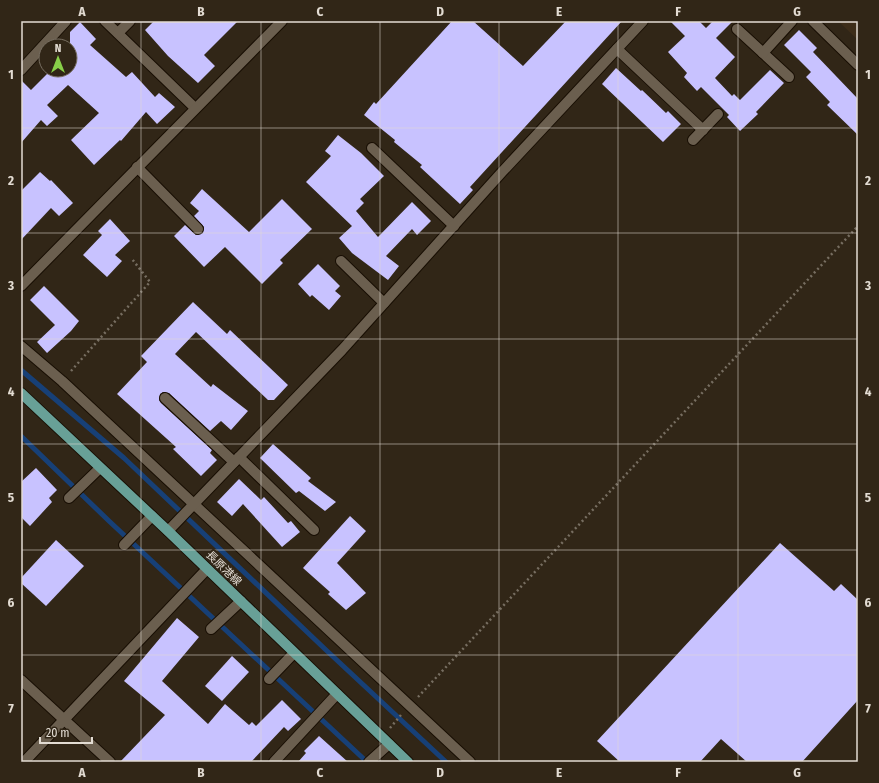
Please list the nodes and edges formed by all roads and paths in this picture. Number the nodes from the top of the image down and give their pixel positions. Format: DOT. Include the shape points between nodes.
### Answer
graph roads {
  1 [pos="66,21"];
  2 [pos="105,21"];
  3 [pos="130,21"];
  4 [pos="282,21"];
  5 [pos="643,21"];
  6 [pos="792,21"];
  7 [pos="813,21"];
  8 [pos="737,29"];
  9 [pos="118,33"];
  10 [pos="617,49"];
  11 [pos="763,53"];
  12 [pos="858,65"];
  13 [pos="21,70"];
  14 [pos="789,77"];
  15 [pos="195,108"];
  16 [pos="718,114"];
  17 [pos="703,130"];
  18 [pos="693,140"];
  19 [pos="372,148"];
  20 [pos="137,167"];
  21 [pos="454,226"];
  22 [pos="858,226"];
  23 [pos="198,228"];
  24 [pos="132,259"];
  25 [pos="341,261"];
  26 [pos="21,286"];
  27 [pos="384,303"];
  28 [pos="21,346"];
  29 [pos="62,381"];
  30 [pos="22,397"];
  31 [pos="165,398"];
  32 [pos="237,460"];
  33 [pos="100,468"];
  34 [pos="70,498"];
  35 [pos="194,505"];
  36 [pos="152,516"];
  37 [pos="314,530"];
  38 [pos="168,531"];
  39 [pos="124,545"];
  40 [pos="207,569"];
  41 [pos="241,602"];
  42 [pos="211,629"];
  43 [pos="294,653"];
  44 [pos="21,680"];
  45 [pos="269,680"];
  46 [pos="336,694"];
  47 [pos="410,706"];
  48 [pos="65,719"];
  49 [pos="381,737"];
  50 [pos="389,744"];
  51 [pos="24,762"];
  52 [pos="110,762"];
  53 [pos="274,762"];
  54 [pos="369,762"];
  55 [pos="408,762"];
  56 [pos="470,762"];
  1 -- 13 [label="street"];
  2 -- 9 [label="street"];
  3 -- 9 [label="street"];
  4 -- 15 [label="street"];
  5 -- 10 [label="street"];
  6 -- 11 [label="street"];
  7 -- 12 [label="street"];
  8 -- 11 [label="street"];
  9 -- 15 [label="street"];
  10 -- 17 [label="street"];
  10 -- 21 [label="street"];
  11 -- 14 [label="street"];
  15 -- 20 [label="street"];
  16 -- 17 [label="street"];
  17 -- 18 [label="street"];
  19 -- 21 [label="street"];
  20 -- 23 [label="street"];
  20 -- 26 [label="street"];
  21 -- 27 [label="street"];
  22 -- 47 [label="path"];
  24 -- 29 [label="path" via="150,282"];
  25 -- 27 [label="street"];
  27 -- 32 [label="street"];
  28 -- 29 [label="street"];
  29 -- 35 [label="street"];
  30 -- 33 [label="main road, 長原港線"];
  31 -- 32 [label="street"];
  32 -- 35 [label="street"];
  32 -- 37 [label="street"];
  33 -- 34 [label="street"];
  33 -- 36 [label="main road, 長原港線"];
  35 -- 38 [label="street"];
  35 -- 47 [label="street"];
  36 -- 38 [label="main road, 長原港線"];
  36 -- 39 [label="street"];
  38 -- 40 [label="main road, 長原港線"];
  40 -- 41 [label="main road, 長原港線"];
  40 -- 48 [label="street"];
  41 -- 42 [label="street"];
  41 -- 43 [label="main road, 長原港線"];
  43 -- 45 [label="street"];
  43 -- 46 [label="main road, 長原港線"];
  44 -- 48 [label="street"];
  46 -- 49 [label="main road, 長原港線"];
  46 -- 53 [label="street"];
  47 -- 49 [label="path"];
  47 -- 56 [label="street"];
  48 -- 51 [label="street"];
  48 -- 52 [label="street"];
  49 -- 50 [label="main road, 長原港線"];
  50 -- 54 [label="street"];
  50 -- 55 [label="main road, 長原港線"];
}
